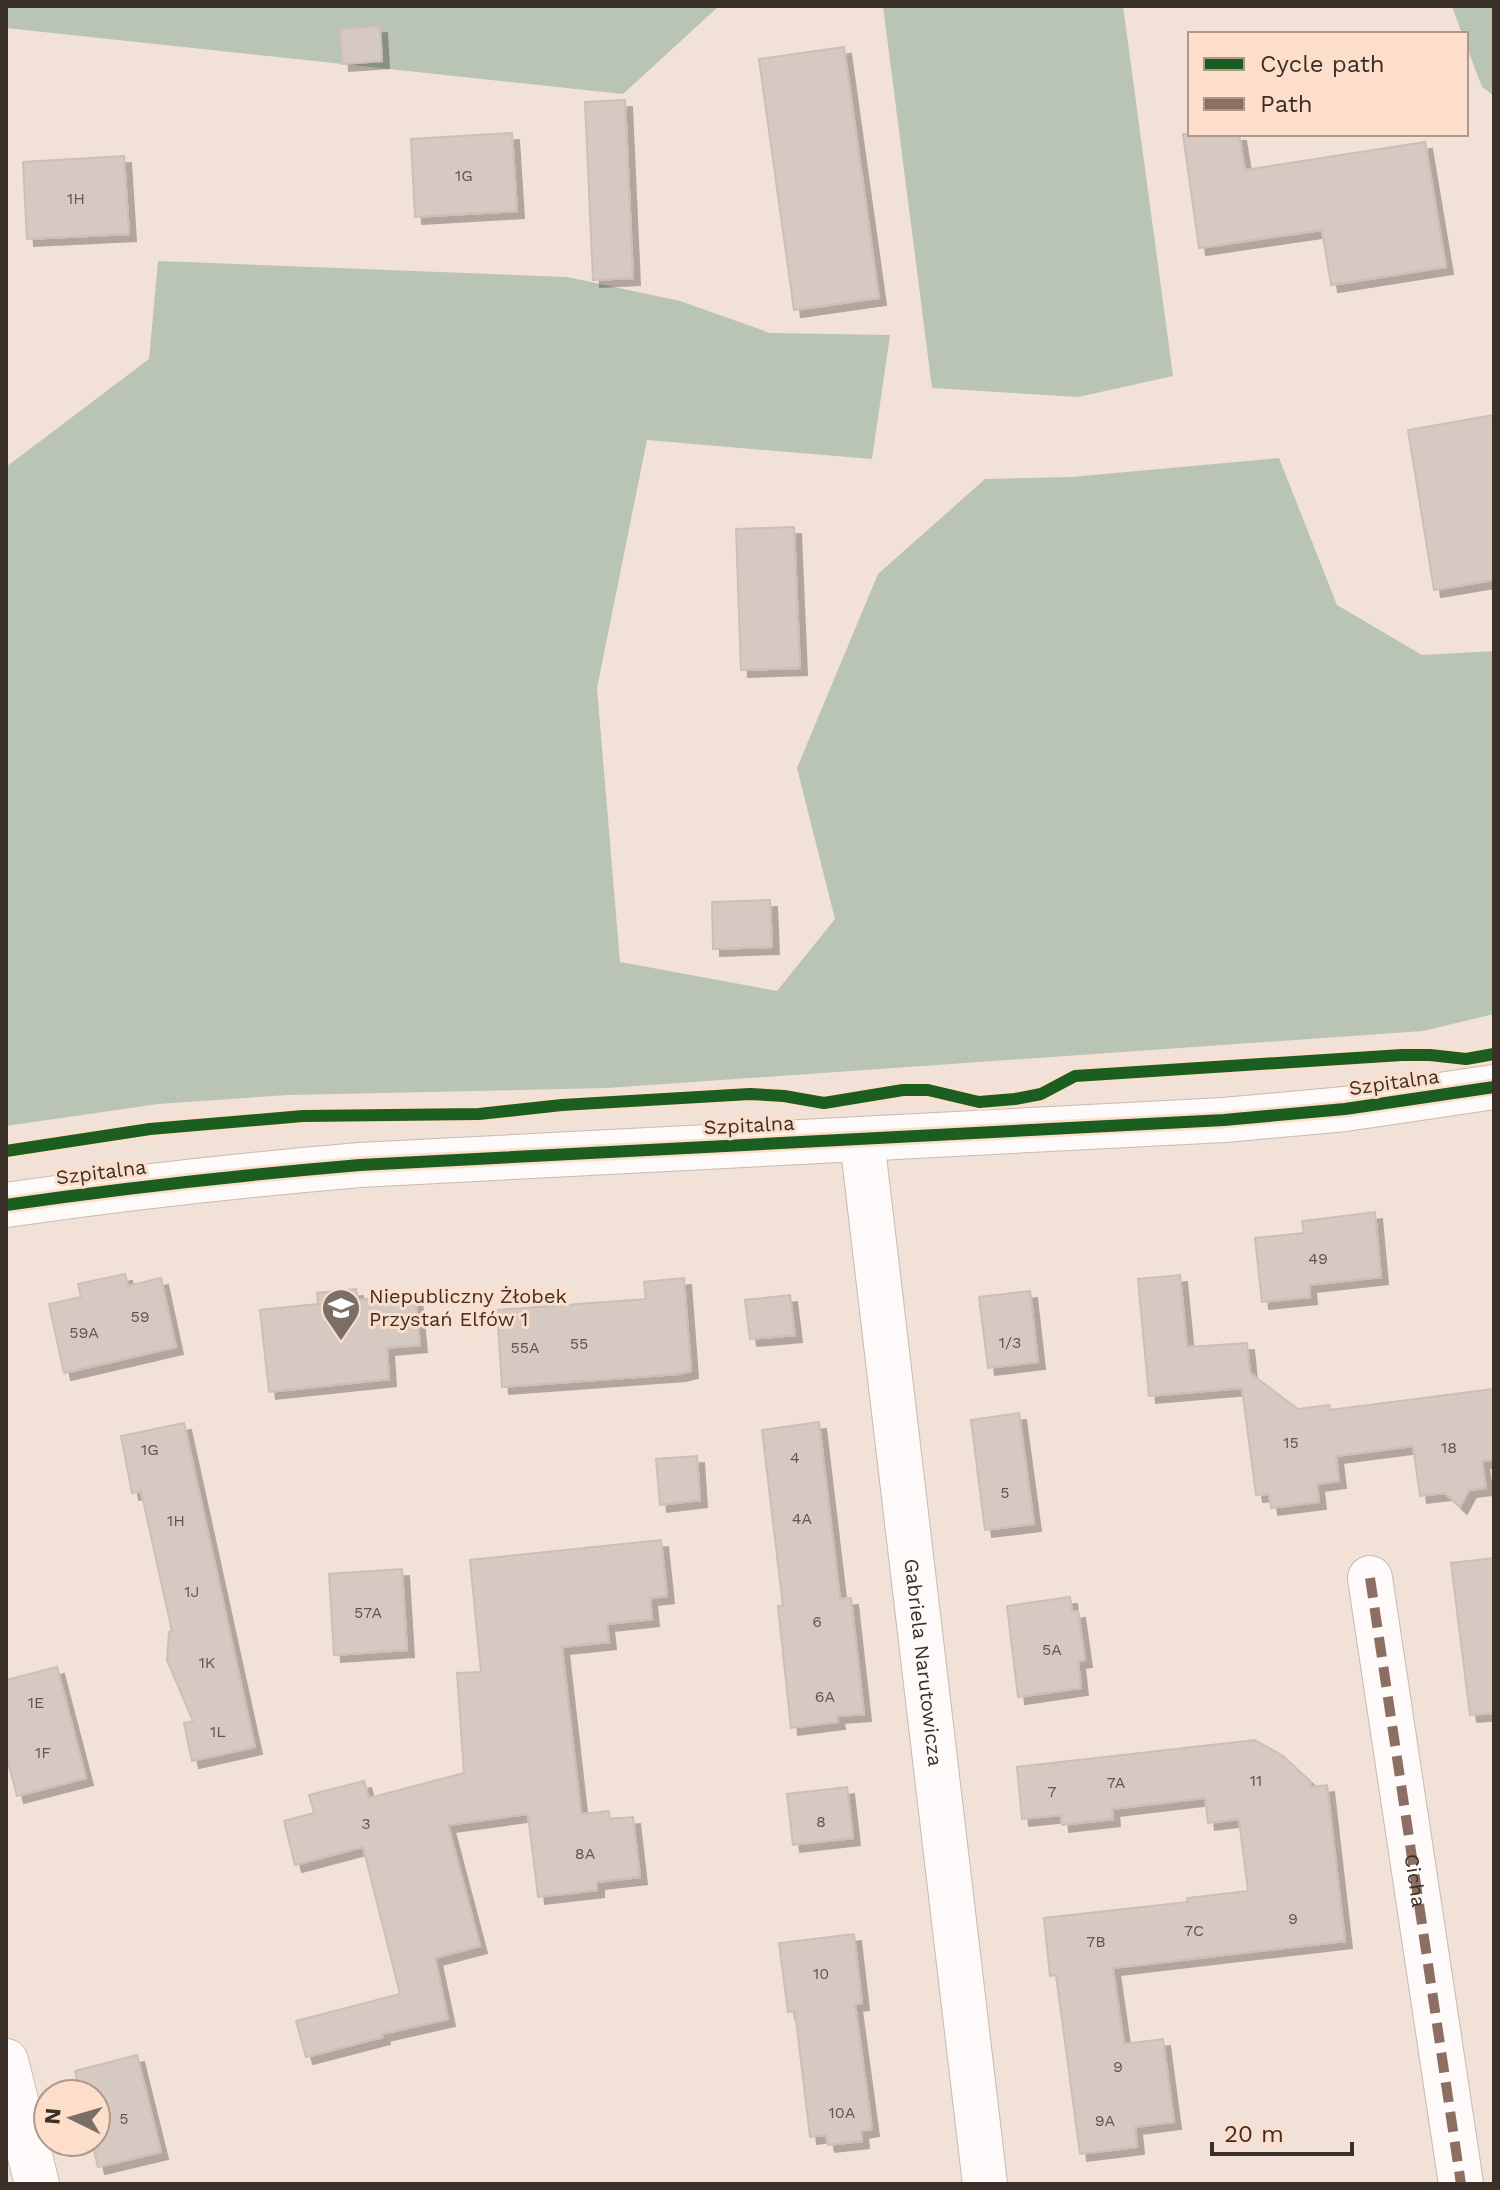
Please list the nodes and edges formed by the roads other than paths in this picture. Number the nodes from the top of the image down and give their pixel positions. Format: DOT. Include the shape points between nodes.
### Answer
graph roads {
  1 [pos="1494,1087"];
  2 [pos="862,1140"];
  3 [pos="6,1205"];
  4 [pos="1370,1578"];
  5 [pos="6,2061"];
  6 [pos="37,2184"];
  7 [pos="985,2184"];
  8 [pos="1461,2184"];
  1 -- 2 [label="street, Szpitalna" via="1224,1120"];
  2 -- 3 [label="street, Szpitalna" via="360,1165"];
  2 -- 7 [label="street, Gabriela Narutowicza"];
  4 -- 8 [label="street, Cicha"];
  5 -- 6 [label="street"];
}
